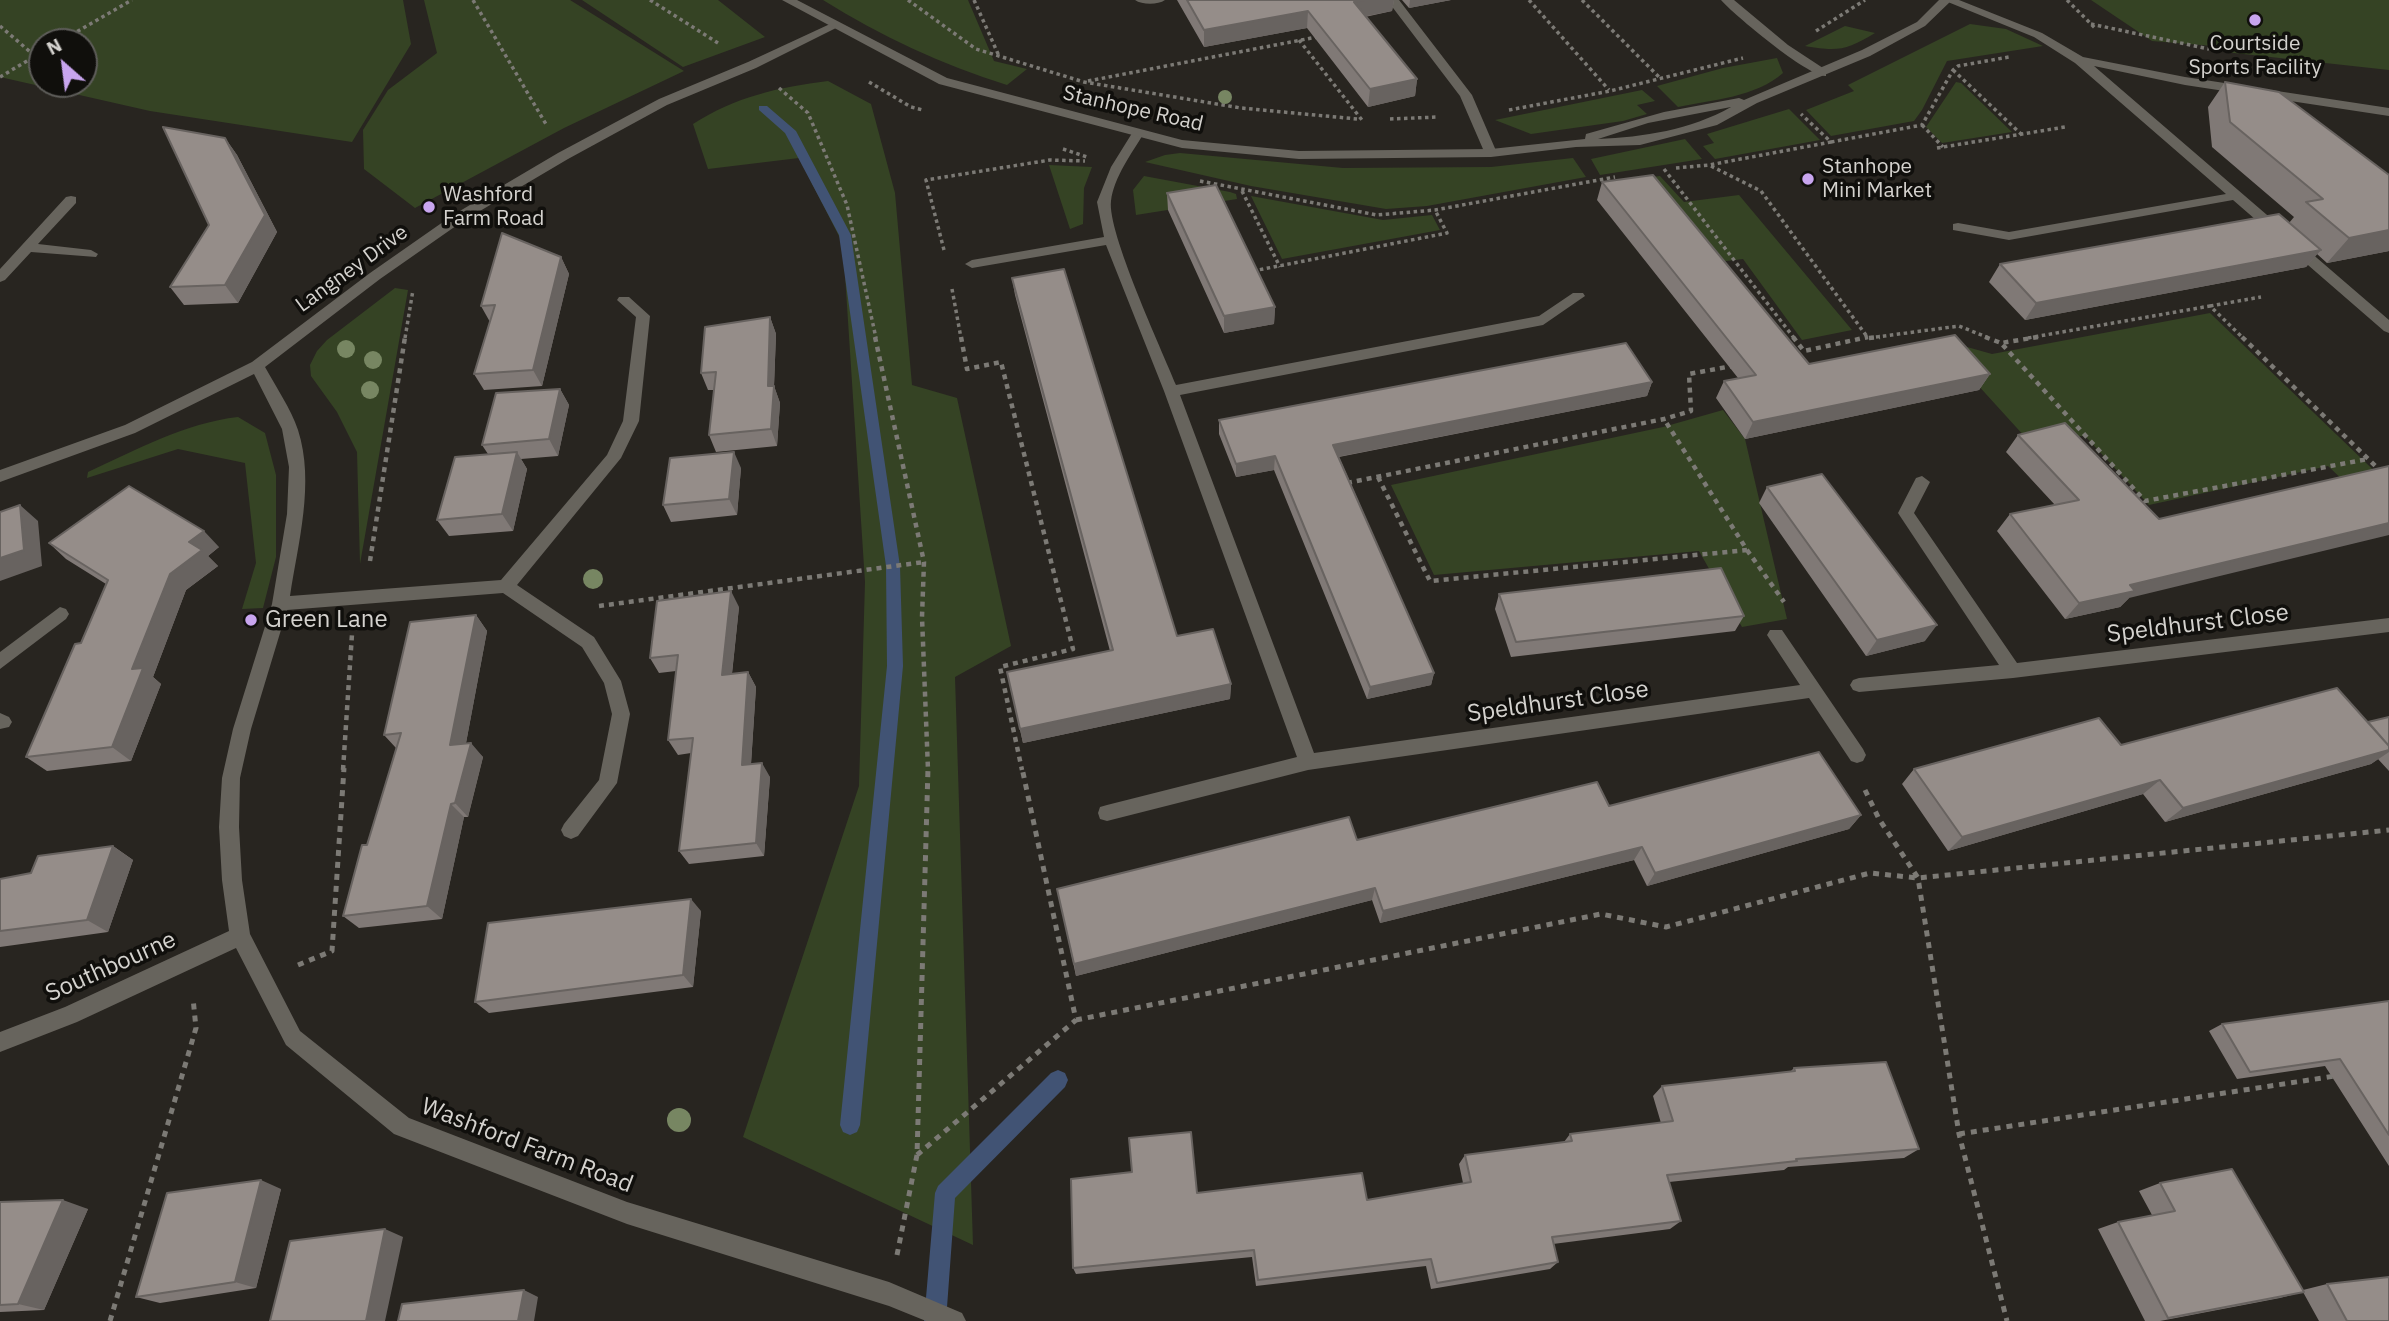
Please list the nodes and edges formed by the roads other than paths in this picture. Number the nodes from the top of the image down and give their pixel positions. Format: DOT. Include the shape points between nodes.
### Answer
graph roads {
  1 [pos="788,0"];
  2 [pos="1141,0"];
  3 [pos="1159,0"];
  4 [pos="1393,0"];
  5 [pos="1727,0"];
  6 [pos="1947,0"];
  7 [pos="834,26"];
  8 [pos="2079,61"];
  9 [pos="1822,73"];
  10 [pos="1753,100"];
  11 [pos="2389,111"];
  12 [pos="1138,133"];
  13 [pos="1576,143"];
  14 [pos="1491,152"];
  15 [pos="2235,196"];
  16 [pos="71,200"];
  17 [pos="1958,227"];
  18 [pos="1111,240"];
  19 [pos="27,247"];
  20 [pos="90,254"];
  21 [pos="972,264"];
  22 [pos="0,277"];
  23 [pos="1578,296"];
  24 [pos="624,300"];
  25 [pos="2389,328"];
  26 [pos="257,366"];
  27 [pos="1171,391"];
  28 [pos="0,476"];
  29 [pos="1922,482"];
  30 [pos="506,586"];
  31 [pos="280,604"];
  32 [pos="60,614"];
  33 [pos="2389,625"];
  34 [pos="1776,635"];
  35 [pos="0,662"];
  36 [pos="2013,671"];
  37 [pos="1859,685"];
  38 [pos="1814,690"];
  39 [pos="1857,755"];
  40 [pos="1308,762"];
  41 [pos="1107,813"];
  42 [pos="571,830"];
  43 [pos="240,936"];
  44 [pos="0,1042"];
  45 [pos="954,1321"];
  1 -- 7 [label="street, Stanhope Road"];
  2 -- 3 [label="street"];
  4 -- 14 [label="street" via="1466,95"];
  5 -- 9 [label="street"];
  6 -- 8 [label="street" via="2038,35"];
  6 -- 9 [label="street, Stanhope Road" via="1921,24"];
  7 -- 12 [label="street, Stanhope Road" via="943,81"];
  7 -- 26 [label="street, Langney Drive" via="663,102 458,218"];
  8 -- 11 [label="street"];
  8 -- 15 [label="street"];
  9 -- 10 [label="street, Stanhope Road"];
  10 -- 13 [label="street, Stanhope Road" via="1660,115"];
  10 -- 13 [label="street, Stanhope Road" via="1713,122 1652,138"];
  12 -- 14 [label="street, Stanhope Road" via="1182,144 1299,155"];
  12 -- 18 [label="street" via="1117,167 1104,202"];
  13 -- 14 [label="street, Stanhope Road"];
  15 -- 17 [label="street" via="2009,236"];
  15 -- 25 [label="street"];
  16 -- 19 [label="street"];
  18 -- 21 [label="street"];
  18 -- 27 [label="street"];
  19 -- 20 [label="street"];
  19 -- 22 [label="street"];
  23 -- 27 [label="street" via="1543,320"];
  24 -- 30 [label="street" via="643,316 631,421 613,458"];
  26 -- 28 [label="street, Langney Drive" via="131,429"];
  26 -- 31 [label="street, Washford Farm Road" via="290,429 297,467 295,514"];
  27 -- 40 [label="street"];
  29 -- 36 [label="street" via="1906,513"];
  30 -- 31 [label="street"];
  30 -- 42 [label="street" via="588,642 612,681 621,714 608,783"];
  31 -- 43 [label="street, Washford Farm Road" via="231,778 232,880"];
  32 -- 35 [label="street"];
  33 -- 36 [label="street, Speldhurst Close"];
  34 -- 38 [label="street"];
  36 -- 37 [label="street, Speldhurst Close"];
  38 -- 39 [label="street"];
  38 -- 40 [label="street, Speldhurst Close"];
  40 -- 41 [label="street, Speldhurst Close"];
  43 -- 44 [label="street, Southbourne" via="70,1015"];
  43 -- 45 [label="street, Washford Farm Road" via="293,1038 402,1126 626,1213 889,1294"];
}
